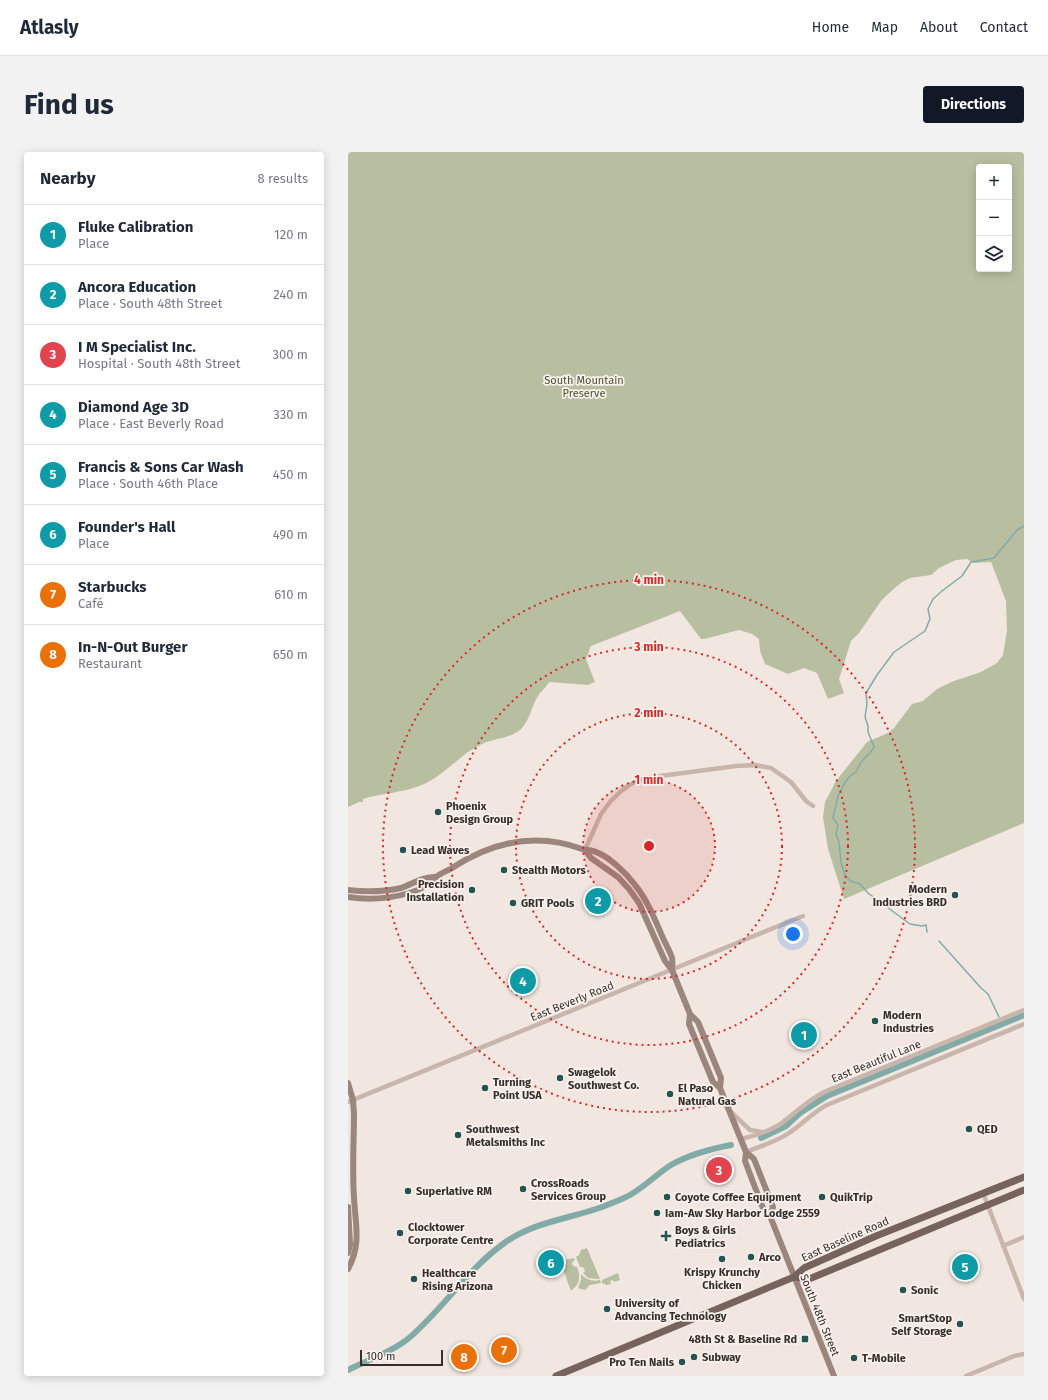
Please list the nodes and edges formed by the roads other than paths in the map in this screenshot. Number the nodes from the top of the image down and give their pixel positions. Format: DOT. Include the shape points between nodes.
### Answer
graph roads {
  1 [pos="813,806"];
  2 [pos="585,850"];
  3 [pos="436,877"];
  4 [pos="348,890"];
  5 [pos="348,897"];
  6 [pos="804,916"];
  7 [pos="672,970"];
  8 [pos="1024,1010"];
  9 [pos="1024,1024"];
  10 [pos="348,1083"];
  11 [pos="351,1101"];
  12 [pos="729,1111"];
  13 [pos="763,1133"];
  14 [pos="741,1139"];
  15 [pos="746,1152"];
  16 [pos="1024,1177"];
  17 [pos="1024,1190"];
  18 [pos="983,1194"];
  19 [pos="987,1205"];
  20 [pos="348,1208"];
  21 [pos="770,1216"];
  22 [pos="1024,1237"];
  23 [pos="1003,1246"];
  24 [pos="348,1253"];
  25 [pos="348,1269"];
  26 [pos="794,1278"];
  27 [pos="1024,1299"];
  28 [pos="1024,1354"];
  29 [pos="556,1376"];
  30 [pos="834,1376"];
  31 [pos="966,1376"];
  1 -- 2 [label="street" via="791,782 771,768 755,765 645,778 631,784 610,802 601,814"];
  2 -- 3 [label="main road, South 48th Street" via="548,841 516,842 494,847 473,856"];
  2 -- 7 [label="main road, South 48th Street" via="593,851 612,863 641,893 672,958"];
  3 -- 4 [label="main road, South 48th Street" via="391,890"];
  3 -- 5 [label="main road, South 48th Street" via="429,885 397,896 375,899"];
  6 -- 7 [label="street, East Beverly Road"];
  7 -- 11 [label="street, East Beverly Road"];
  7 -- 12 [label="main road, South 48th Street" via="690,1014 698,1022 721,1078 720,1088"];
  8 -- 13 [label="street, East Beautiful Lane" via="824,1092 779,1125"];
  9 -- 15 [label="street, East Beautiful Lane" via="827,1105 781,1138"];
  10 -- 11 [label="main road"];
  11 -- 25 [label="main road" via="354,1114 357,1245"];
  12 -- 13 [label="street" via="750,1130"];
  12 -- 14 [label="main road, South 48th Street"];
  13 -- 14 [label="street, East Beautiful Lane"];
  14 -- 15 [label="main road, South 48th Street"];
  15 -- 21 [label="main road, South 48th Street" via="745,1161 764,1211"];
  15 -- 21 [label="main road, South 48th Street" via="754,1159 773,1207"];
  16 -- 18 [label="main road, East Baseline Road"];
  17 -- 19 [label="main road, East Baseline Road"];
  18 -- 19 [label="street"];
  18 -- 26 [label="main road, East Baseline Road" via="876,1236 804,1268"];
  19 -- 23 [label="street"];
  19 -- 26 [label="main road, East Baseline Road" via="809,1279"];
  20 -- 24 [label="main road"];
  21 -- 26 [label="main road, South 48th Street"];
  22 -- 23 [label="street"];
  23 -- 27 [label="street"];
  26 -- 29 [label="main road"];
  26 -- 30 [label="main road, South 48th Street"];
  28 -- 31 [label="street"];
}
